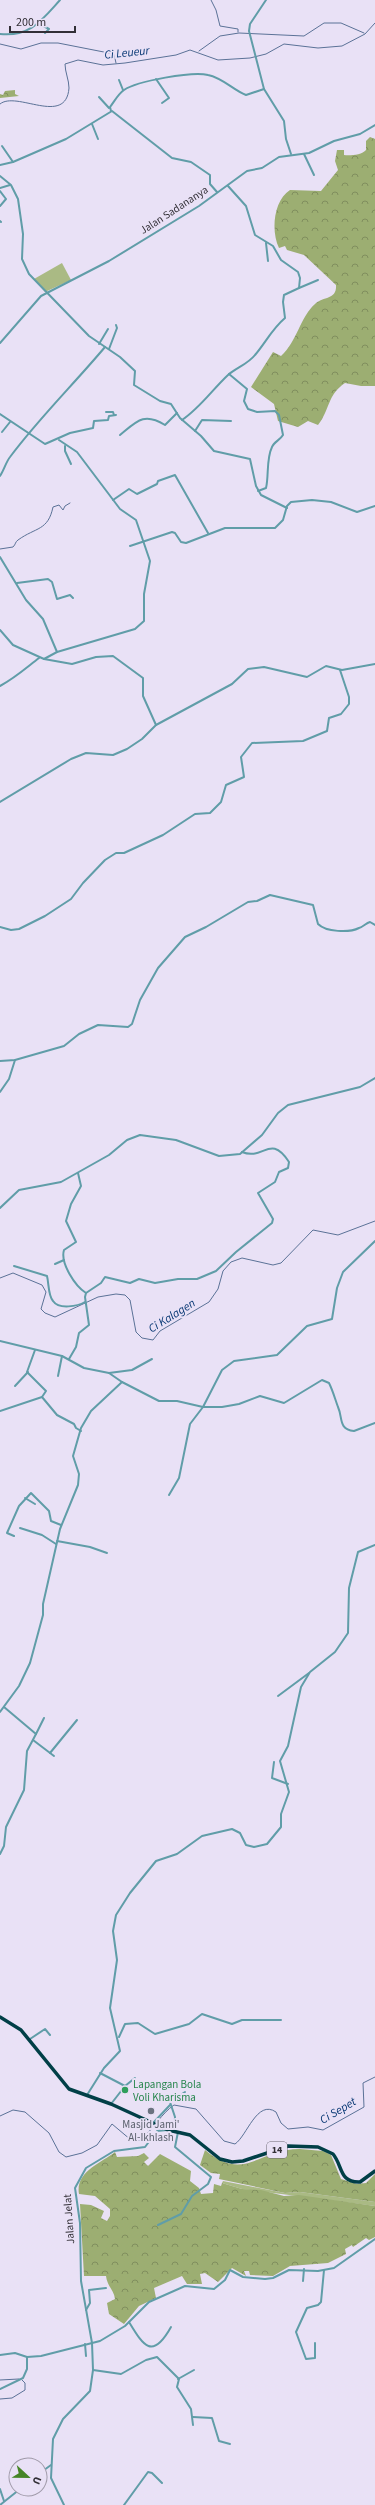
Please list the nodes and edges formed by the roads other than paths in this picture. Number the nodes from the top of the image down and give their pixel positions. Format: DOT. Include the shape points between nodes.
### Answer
graph roads {
  1 [pos="60,0"];
  2 [pos="266,0"];
  3 [pos="38,23"];
  4 [pos="45,33"];
  5 [pos="0,34"];
  6 [pos="156,79"];
  7 [pos="119,80"];
  8 [pos="264,89"];
  9 [pos="123,90"];
  10 [pos="99,97"];
  11 [pos="162,103"];
  12 [pos="109,108"];
  13 [pos="111,111"];
  14 [pos="92,124"];
  15 [pos="375,125"];
  16 [pos="98,139"];
  17 [pos="2,146"];
  18 [pos="291,154"];
  19 [pos="304,154"];
  20 [pos="13,162"];
  21 [pos="0,165"];
  22 [pos="314,175"];
  23 [pos="0,176"];
  24 [pos="11,185"];
  25 [pos="228,186"];
  26 [pos="0,190"];
  27 [pos="217,192"];
  28 [pos="0,206"];
  29 [pos="266,243"];
  30 [pos="268,261"];
  31 [pos="318,280"];
  32 [pos="299,288"];
  33 [pos="46,293"];
  34 [pos="116,325"];
  35 [pos="108,329"];
  36 [pos="0,343"];
  37 [pos="99,344"];
  38 [pos="105,348"];
  39 [pos="109,349"];
  40 [pos="229,374"];
  41 [pos="106,412"];
  42 [pos="176,413"];
  43 [pos="0,414"];
  44 [pos="182,420"];
  45 [pos="231,421"];
  46 [pos="10,422"];
  47 [pos="195,431"];
  48 [pos="2,432"];
  49 [pos="28,434"];
  50 [pos="120,435"];
  51 [pos="59,440"];
  52 [pos="66,446"];
  53 [pos="71,464"];
  54 [pos="0,476"];
  55 [pos="258,491"];
  56 [pos="113,500"];
  57 [pos="375,506"];
  58 [pos="287,508"];
  59 [pos="208,533"];
  60 [pos="144,541"];
  61 [pos="130,546"];
  62 [pos="0,557"];
  63 [pos="17,582"];
  64 [pos="73,598"];
  65 [pos="0,630"];
  66 [pos="57,652"];
  67 [pos="39,658"];
  68 [pos="44,659"];
  69 [pos="375,664"];
  70 [pos="340,670"];
  71 [pos="0,686"];
  72 [pos="156,725"];
  73 [pos="0,802"];
  74 [pos="375,925"];
  75 [pos="0,927"];
  76 [pos="15,1060"];
  77 [pos="0,1061"];
  78 [pos="375,1078"];
  79 [pos="0,1092"];
  80 [pos="242,1152"];
  81 [pos="78,1173"];
  82 [pos="0,1208"];
  83 [pos="375,1241"];
  84 [pos="64,1260"];
  85 [pos="55,1264"];
  86 [pos="14,1266"];
  87 [pos="86,1293"];
  88 [pos="86,1303"];
  89 [pos="0,1341"];
  90 [pos="35,1350"];
  91 [pos="62,1356"];
  92 [pos="69,1359"];
  93 [pos="152,1359"];
  94 [pos="28,1372"];
  95 [pos="109,1374"];
  96 [pos="58,1376"];
  97 [pos="122,1382"];
  98 [pos="15,1386"];
  99 [pos="42,1397"];
  100 [pos="203,1407"];
  101 [pos="0,1411"];
  102 [pos="375,1423"];
  103 [pos="81,1431"];
  104 [pos="169,1495"];
  105 [pos="26,1498"];
  106 [pos="35,1504"];
  107 [pos="62,1525"];
  108 [pos="20,1528"];
  109 [pos="14,1536"];
  110 [pos="57,1543"];
  111 [pos="375,1545"];
  112 [pos="107,1553"];
  113 [pos="310,1672"];
  114 [pos="278,1696"];
  115 [pos="4,1707"];
  116 [pos="0,1712"];
  117 [pos="44,1718"];
  118 [pos="77,1720"];
  119 [pos="36,1734"];
  120 [pos="33,1740"];
  121 [pos="50,1753"];
  122 [pos="54,1756"];
  123 [pos="274,1762"];
  124 [pos="288,1784"];
  125 [pos="0,1854"];
  126 [pos="0,2017"];
  127 [pos="281,2020"];
  128 [pos="50,2035"];
  129 [pos="118,2038"];
  130 [pos="30,2039"];
  131 [pos="100,2073"];
  132 [pos="135,2078"];
  133 [pos="125,2086"];
  134 [pos="184,2092"];
  135 [pos="86,2096"];
  136 [pos="111,2104"];
  137 [pos="170,2107"];
  138 [pos="151,2122"];
  139 [pos="168,2130"];
  140 [pos="176,2132"];
  141 [pos="375,2171"];
  142 [pos="158,2225"];
  143 [pos="375,2239"];
  144 [pos="304,2269"];
  145 [pos="324,2270"];
  146 [pos="303,2281"];
  147 [pos="106,2288"];
  148 [pos="86,2310"];
  149 [pos="129,2322"];
  150 [pos="171,2327"];
  151 [pos="92,2343"];
  152 [pos="315,2343"];
  153 [pos="85,2344"];
  154 [pos="0,2355"];
  155 [pos="86,2356"];
  156 [pos="27,2357"];
  157 [pos="93,2370"];
  158 [pos="194,2370"];
  159 [pos="178,2379"];
  160 [pos="0,2389"];
  161 [pos="192,2417"];
  162 [pos="193,2425"];
  163 [pos="230,2444"];
  164 [pos="51,2465"];
  165 [pos="48,2467"];
  166 [pos="162,2483"];
  167 [pos="0,2488"];
  168 [pos="10,2497"];
  169 [pos="4,2502"];
  170 [pos="0,2505"];
  171 [pos="64,2505"];
  172 [pos="124,2505"];
  1 -- 3 [label="street"];
  2 -- 8 [label="street" via="250,24 249,33"];
  3 -- 4 [label="street" via="49,29"];
  3 -- 5 [label="street" via="21,34"];
  6 -- 8 [label="street" via="208,74 228,83 244,95"];
  6 -- 9 [label="street"];
  6 -- 11 [label="street" via="169,97"];
  7 -- 9 [label="street"];
  8 -- 18 [label="street" via="284,118 286,139"];
  9 -- 12 [label="street"];
  10 -- 12 [label="street"];
  12 -- 13 [label="street"];
  13 -- 14 [label="street"];
  13 -- 27 [label="street" via="172,158 191,162 204,170 210,176 210,184"];
  14 -- 16 [label="street"];
  14 -- 20 [label="street" via="66,139"];
  15 -- 19 [label="street, Jalan Sadananya" via="360,134 334,141"];
  17 -- 20 [label="street"];
  18 -- 19 [label="street, Jalan Sadananya"];
  18 -- 25 [label="street, Jalan Sadananya" via="274,160 260,169 247,171"];
  19 -- 22 [label="street"];
  20 -- 21 [label="street"];
  23 -- 24 [label="street"];
  24 -- 26 [label="street"];
  24 -- 33 [label="street" via="18,199 23,263"];
  25 -- 27 [label="street, Jalan Sadananya"];
  25 -- 29 [label="street" via="246,206 255,235"];
  26 -- 28 [label="street" via="6,199"];
  27 -- 33 [label="street, Jalan Sadananya" via="199,206 109,261"];
  29 -- 30 [label="street"];
  29 -- 32 [label="street" via="273,246 282,260 298,272"];
  31 -- 32 [label="street"];
  32 -- 40 [label="street" via="284,295 285,318 272,329 271,335 255,355"];
  33 -- 36 [label="street, Jalan Sadananya" via="34,301"];
  33 -- 37 [label="street"];
  34 -- 39 [label="street"];
  35 -- 37 [label="street"];
  37 -- 38 [label="street"];
  38 -- 39 [label="street"];
  38 -- 49 [label="street"];
  39 -- 42 [label="street" via="136,372 134,385 160,401 171,404"];
  40 -- 44 [label="street"];
  40 -- 55 [label="street" via="247,389 244,401 248,409 257,412 275,411 279,415 283,435 271,449 270,461 266,467 267,487"];
  41 -- 51 [label="street" via="113,412 115,415 109,416 108,420 94,421 93,428 70,433"];
  42 -- 44 [label="street"];
  42 -- 50 [label="street" via="166,425 147,418 140,420"];
  43 -- 46 [label="street"];
  44 -- 47 [label="street"];
  45 -- 47 [label="street" via="202,420"];
  46 -- 48 [label="street"];
  46 -- 49 [label="street"];
  47 -- 55 [label="street" via="216,452 250,459"];
  49 -- 51 [label="street" via="46,444"];
  49 -- 54 [label="street"];
  51 -- 52 [label="street"];
  52 -- 53 [label="street" via="65,452"];
  52 -- 56 [label="street" via="77,452"];
  55 -- 58 [label="street" via="263,498"];
  56 -- 59 [label="street" via="128,489 137,494 157,484 158,481 175,475"];
  56 -- 60 [label="street" via="120,509 135,518"];
  57 -- 58 [label="street" via="357,512 332,502 312,500 292,502"];
  58 -- 59 [label="street" via="283,520 275,528 228,527"];
  59 -- 60 [label="street" via="186,543 181,542 173,532"];
  60 -- 61 [label="street"];
  60 -- 66 [label="street" via="150,561 142,624 113,637"];
  62 -- 63 [label="street"];
  63 -- 64 [label="street" via="48,579 52,582 57,599 70,595"];
  63 -- 66 [label="street" via="28,603 43,619"];
  65 -- 67 [label="street" via="14,645"];
  66 -- 68 [label="street"];
  67 -- 68 [label="street"];
  67 -- 71 [label="street" via="27,666 23,673"];
  68 -- 72 [label="street" via="72,664 96,657 116,657 142,678 143,696"];
  69 -- 70 [label="street"];
  70 -- 72 [label="street" via="326,666 307,677 264,667 252,668 232,684"];
  70 -- 75 [label="street" via="349,704 341,714 329,718 327,731 303,741 252,743 241,757 244,776 226,785 221,802 210,813 195,814 163,835 124,853 116,853 83,883 71,899 44,916 11,930"];
  72 -- 73 [label="street" via="127,749 113,754 88,753 71,759"];
  74 -- 76 [label="street" via="370,922 358,929 344,931 323,928 318,924 313,905 276,895 248,902 206,927 187,935 175,946 157,970 128,1027 98,1025 79,1034 64,1046"];
  76 -- 77 [label="street"];
  76 -- 79 [label="street" via="9,1079"];
  78 -- 80 [label="street" via="348,1091 288,1105 278,1113 262,1135"];
  80 -- 81 [label="street" via="219,1156 176,1140 143,1134 126,1140 109,1155"];
  80 -- 87 [label="street" via="250,1154 270,1147 276,1148 289,1162 288,1168 279,1172 275,1182 258,1193 273,1219 272,1223 216,1271 197,1279 155,1283 139,1279 130,1283 105,1276 101,1283"];
  81 -- 82 [label="street" via="55,1184 21,1189"];
  81 -- 84 [label="street" via="81,1186 71,1204 66,1221 75,1244 64,1250"];
  83 -- 100 [label="street" via="343,1272 337,1291 334,1317 307,1326 277,1355 230,1363 219,1374"];
  84 -- 85 [label="street"];
  84 -- 87 [label="street" via="68,1271"];
  86 -- 88 [label="street" via="47,1276 55,1303 67,1306"];
  87 -- 88 [label="street"];
  88 -- 92 [label="street" via="89,1326 79,1333 76,1347"];
  89 -- 90 [label="street"];
  90 -- 91 [label="street"];
  90 -- 94 [label="street"];
  91 -- 92 [label="street"];
  91 -- 96 [label="street"];
  92 -- 95 [label="street" via="84,1368"];
  93 -- 95 [label="street" via="132,1370"];
  94 -- 98 [label="street"];
  94 -- 99 [label="street" via="46,1391"];
  95 -- 97 [label="street"];
  97 -- 100 [label="street" via="154,1399"];
  97 -- 103 [label="street" via="90,1411"];
  99 -- 101 [label="street"];
  99 -- 103 [label="street" via="57,1415"];
  100 -- 102 [label="street" via="233,1406 260,1396 284,1402 322,1380 330,1383 345,1428 354,1431"];
  100 -- 104 [label="street" via="190,1424 179,1478"];
  103 -- 107 [label="street" via="73,1456 80,1478"];
  105 -- 106 [label="street"];
  105 -- 107 [label="street" via="32,1493 49,1511 51,1521"];
  105 -- 109 [label="street" via="19,1506 7,1533"];
  107 -- 110 [label="street"];
  108 -- 110 [label="street"];
  110 -- 112 [label="street" via="90,1547"];
  110 -- 115 [label="street" via="43,1604 43,1615 30,1663 19,1686"];
  111 -- 113 [label="street" via="358,1552 349,1588 349,1626 342,1644 331,1657"];
  113 -- 114 [label="street"];
  113 -- 124 [label="street" via="299,1690 287,1748 280,1761"];
  115 -- 116 [label="street"];
  115 -- 119 [label="street"];
  117 -- 119 [label="street"];
  118 -- 121 [label="street"];
  119 -- 120 [label="street"];
  120 -- 121 [label="street"];
  120 -- 125 [label="street" via="27,1751 24,1790 6,1828 4,1846"];
  121 -- 122 [label="street"];
  123 -- 124 [label="street" via="272,1778"];
  124 -- 129 [label="street" via="289,1795 281,1814 281,1827 267,1844 254,1848 248,1846 240,1833 232,1829 202,1836 177,1854 156,1861 130,1893 116,1915 112,1931 116,1960 110,2014"];
  126 -- 130 [label="highway, 14"];
  127 -- 129 [label="street" via="242,2020 232,2024 202,2014 189,2024 155,2034 138,2023 125,2024"];
  128 -- 130 [label="street" via="45,2029"];
  129 -- 131 [label="street" via="120,2052"];
  130 -- 135 [label="highway, 14" via="66,2086"];
  131 -- 133 [label="street"];
  131 -- 135 [label="street"];
  132 -- 133 [label="street"];
  133 -- 136 [label="street"];
  134 -- 137 [label="street" via="172,2099"];
  135 -- 136 [label="highway, 14"];
  136 -- 138 [label="highway, 14"];
  137 -- 138 [label="street" via="161,2113 156,2122"];
  137 -- 140 [label="street" via="175,2118"];
  138 -- 139 [label="highway, 14"];
  139 -- 140 [label="highway, 14"];
  139 -- 148 [label="street, Jalan Jelat" via="157,2131 145,2147 117,2149 86,2168 76,2185"];
  140 -- 141 [label="highway, 14" via="190,2136 218,2158 227,2161 243,2161 288,2146 318,2147 333,2154 342,2176 349,2180 360,2182"];
  140 -- 142 [label="street" via="175,2147 211,2177 208,2184 192,2196 181,2214"];
  143 -- 145 [label="street" via="334,2268"];
  144 -- 145 [label="street"];
  144 -- 146 [label="street"];
  144 -- 149 [label="street" via="289,2270 273,2278 264,2279 243,2277 230,2270 225,2280 214,2289 185,2286 149,2302"];
  145 -- 152 [label="street" via="321,2302 306,2309 296,2332 306,2358 315,2358"];
  147 -- 148 [label="street" via="89,2290 90,2303"];
  148 -- 151 [label="street, Jalan Jelat"];
  149 -- 150 [label="street" via="143,2344 148,2346 155,2345 165,2337"];
  149 -- 151 [label="street" via="116,2333"];
  151 -- 153 [label="street"];
  151 -- 157 [label="street, Jalan Jelat"];
  153 -- 155 [label="street"];
  153 -- 156 [label="street" via="55,2353"];
  154 -- 156 [label="street" via="15,2353"];
  156 -- 160 [label="street" via="27,2370 21,2380"];
  157 -- 159 [label="street" via="122,2374 154,2357 167,2366"];
  157 -- 164 [label="street, Jalan Jelat" via="88,2393 68,2413 54,2435"];
  158 -- 159 [label="street"];
  159 -- 161 [label="street" via="177,2387 191,2409"];
  161 -- 162 [label="street"];
  161 -- 163 [label="street" via="212,2418 219,2441"];
  164 -- 165 [label="street"];
  164 -- 171 [label="street, Jalan Jelat" via="51,2478"];
  166 -- 172 [label="street" via="148,2472"];
  167 -- 169 [label="street"];
  168 -- 169 [label="street"];
  169 -- 170 [label="street"];
}
